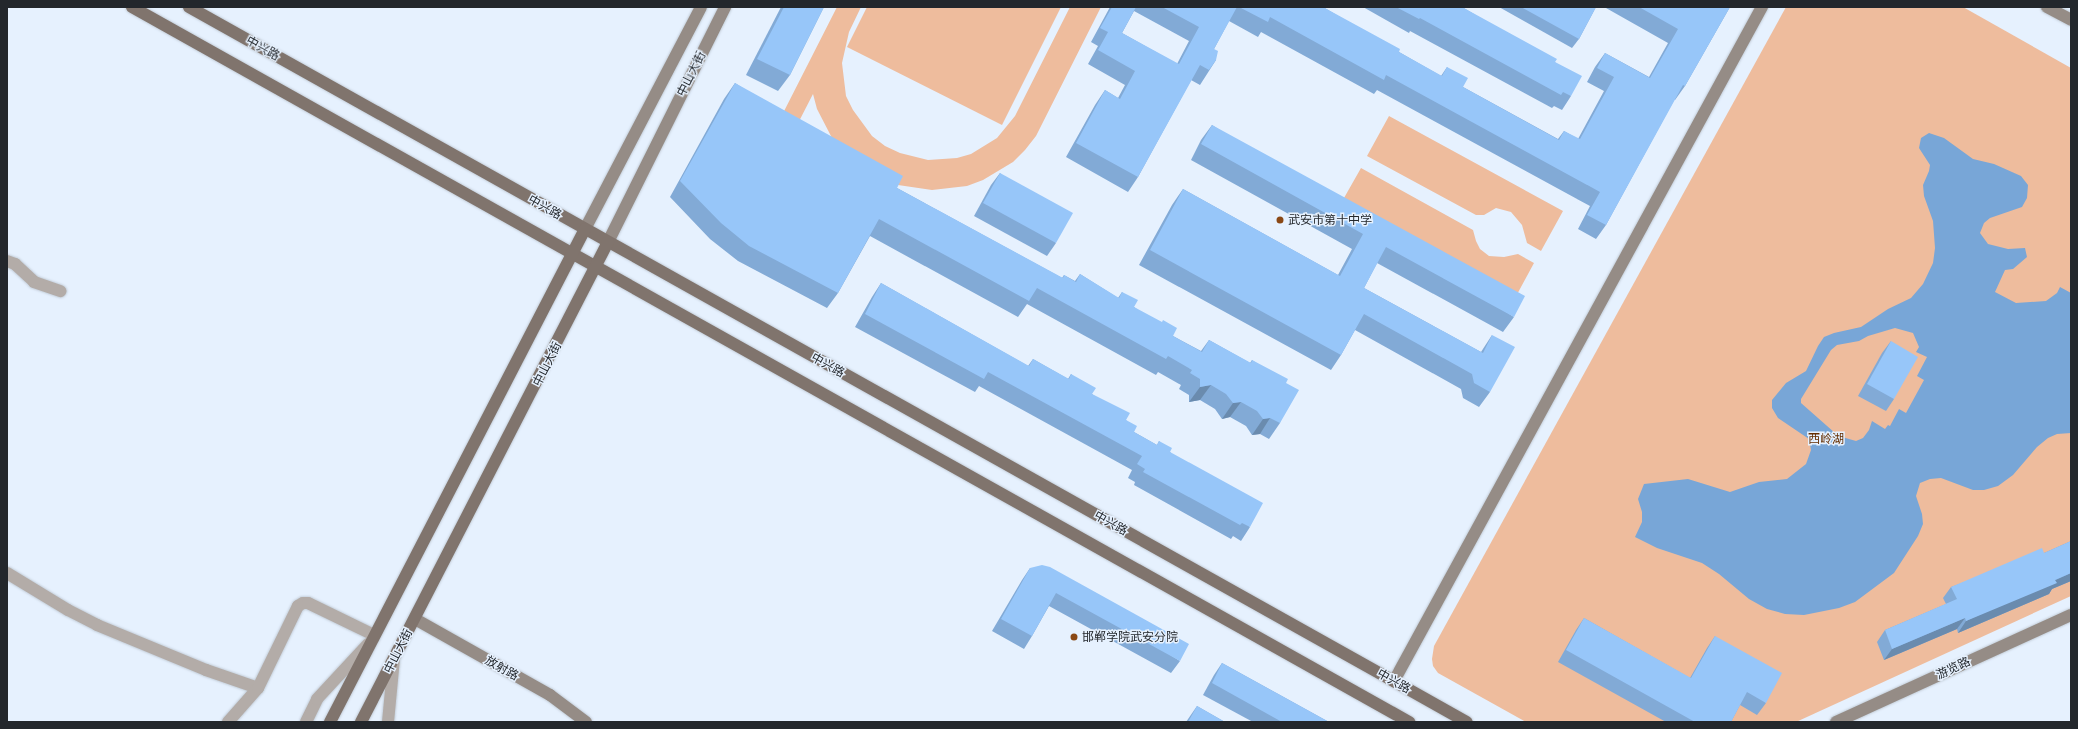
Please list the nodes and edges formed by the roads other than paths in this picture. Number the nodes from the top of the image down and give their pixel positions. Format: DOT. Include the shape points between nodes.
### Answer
graph roads {
  1 [pos="132,7"];
  2 [pos="189,7"];
  3 [pos="701,7"];
  4 [pos="725,7"];
  5 [pos="1762,7"];
  6 [pos="2047,7"];
  7 [pos="2071,20"];
  8 [pos="585,229"];
  9 [pos="608,242"];
  10 [pos="572,254"];
  11 [pos="7,260"];
  12 [pos="595,267"];
  13 [pos="60,291"];
  14 [pos="7,573"];
  15 [pos="2071,615"];
  16 [pos="415,619"];
  17 [pos="373,638"];
  18 [pos="394,658"];
  19 [pos="1394,681"];
  20 [pos="258,688"];
  21 [pos="362,720"];
  22 [pos="1840,721"];
  23 [pos="228,722"];
  24 [pos="306,722"];
  25 [pos="330,722"];
  26 [pos="388,722"];
  27 [pos="586,722"];
  28 [pos="1409,722"];
  29 [pos="1467,722"];
  1 -- 10 [label="main road"];
  2 -- 8 [label="main road, 中兴路"];
  3 -- 8 [label="street, 中山大街"];
  4 -- 9 [label="street, 中山大街"];
  5 -- 19 [label="street"];
  6 -- 7 [label="street"];
  8 -- 9 [label="main road, 中兴路"];
  8 -- 10 [label="main road, 中山大街"];
  9 -- 12 [label="main road, 中山大街"];
  9 -- 19 [label="main road, 中兴路"];
  10 -- 12 [label="main road"];
  10 -- 17 [label="main road, 中山大街"];
  11 -- 13 [label="street" via="34,282"];
  12 -- 16 [label="main road, 中山大街"];
  12 -- 28 [label="main road"];
  14 -- 20 [label="street" via="96,625 206,670"];
  15 -- 22 [label="street, 游览路"];
  16 -- 18 [label="main road, 中山大街"];
  16 -- 27 [label="street, 放射路" via="550,695"];
  17 -- 20 [label="street" via="308,603 303,603 298,606"];
  17 -- 24 [label="street" via="317,699"];
  17 -- 25 [label="main road, 中山大街"];
  18 -- 21 [label="main road, 中山大街"];
  18 -- 26 [label="street"];
  19 -- 29 [label="main road, 中兴路"];
  20 -- 23 [label="street"];
}
